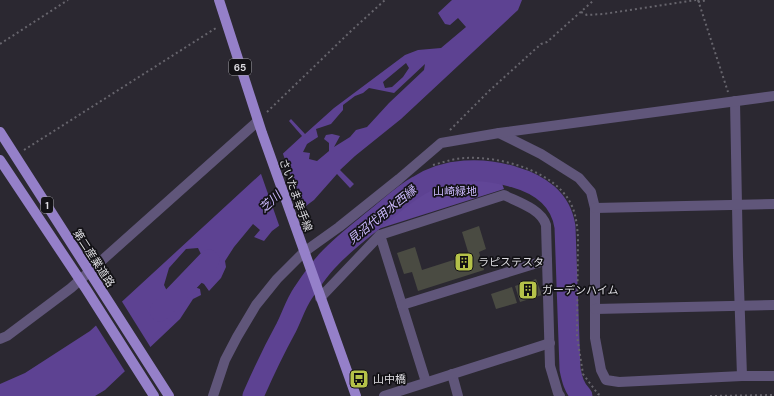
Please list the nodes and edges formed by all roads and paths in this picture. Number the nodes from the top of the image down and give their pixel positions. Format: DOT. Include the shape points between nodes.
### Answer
graph roads {
  1 [pos="68,0"];
  2 [pos="219,0"];
  3 [pos="385,0"];
  4 [pos="594,0"];
  5 [pos="697,0"];
  6 [pos="707,0"];
  7 [pos="580,12"];
  8 [pos="226,22"];
  9 [pos="0,44"];
  10 [pos="774,96"];
  11 [pos="733,102"];
  12 [pos="258,121"];
  13 [pos="0,132"];
  14 [pos="499,133"];
  15 [pos="441,143"];
  16 [pos="25,149"];
  17 [pos="0,160"];
  18 [pos="774,204"];
  19 [pos="737,205"];
  20 [pos="595,208"];
  21 [pos="380,234"];
  22 [pos="304,252"];
  23 [pos="547,260"];
  24 [pos="319,294"];
  25 [pos="402,305"];
  26 [pos="774,305"];
  27 [pos="740,306"];
  28 [pos="595,308"];
  29 [pos="0,339"];
  30 [pos="550,343"];
  31 [pos="452,374"];
  32 [pos="742,376"];
  33 [pos="774,376"];
  34 [pos="426,382"];
  35 [pos="774,395"];
  36 [pos="154,396"];
  37 [pos="169,396"];
  38 [pos="213,396"];
  39 [pos="356,396"];
  40 [pos="384,396"];
  41 [pos="458,396"];
  42 [pos="560,396"];
  43 [pos="710,396"];
  1 -- 9 [label="path"];
  2 -- 8 [label="main road, さいたま幸手線 / 65"];
  3 -- 12 [label="path"];
  4 -- 7 [label="path"];
  5 -- 6 [label="path"];
  5 -- 7 [label="path" via="603,14 587,15"];
  5 -- 11 [label="path"];
  7 -- 15 [label="path" via="489,91 446,134"];
  8 -- 12 [label="main road, さいたま幸手線 / 65"];
  8 -- 16 [label="path"];
  10 -- 11 [label="street"];
  11 -- 14 [label="street"];
  11 -- 19 [label="street"];
  12 -- 22 [label="main road, さいたま幸手線 / 65"];
  12 -- 29 [label="street" via="59,298"];
  13 -- 37 [label="main road, 第二産業道路 / 1"];
  14 -- 15 [label="street"];
  14 -- 20 [label="street" via="541,154 579,178 591,192"];
  15 -- 22 [label="street" via="345,223"];
  17 -- 36 [label="main road, 1"];
  18 -- 19 [label="street"];
  19 -- 20 [label="street"];
  19 -- 27 [label="street"];
  20 -- 28 [label="street"];
  21 -- 23 [label="street" via="504,195 538,213 544,220"];
  21 -- 24 [label="street"];
  21 -- 25 [label="street"];
  22 -- 24 [label="main road, さいたま幸手線 / 65"];
  22 -- 38 [label="street" via="267,291 246,320 226,360"];
  23 -- 25 [label="street"];
  23 -- 30 [label="street"];
  24 -- 39 [label="main road, さいたま幸手線 / 65"];
  25 -- 34 [label="street"];
  26 -- 27 [label="street"];
  27 -- 28 [label="street"];
  27 -- 32 [label="street"];
  28 -- 32 [label="street" via="596,345 601,370 606,380 619,382"];
  30 -- 31 [label="street"];
  30 -- 42 [label="street" via="550,366"];
  31 -- 34 [label="street"];
  31 -- 41 [label="street"];
  32 -- 33 [label="street"];
  34 -- 40 [label="street"];
  35 -- 43 [label="path"];
}
